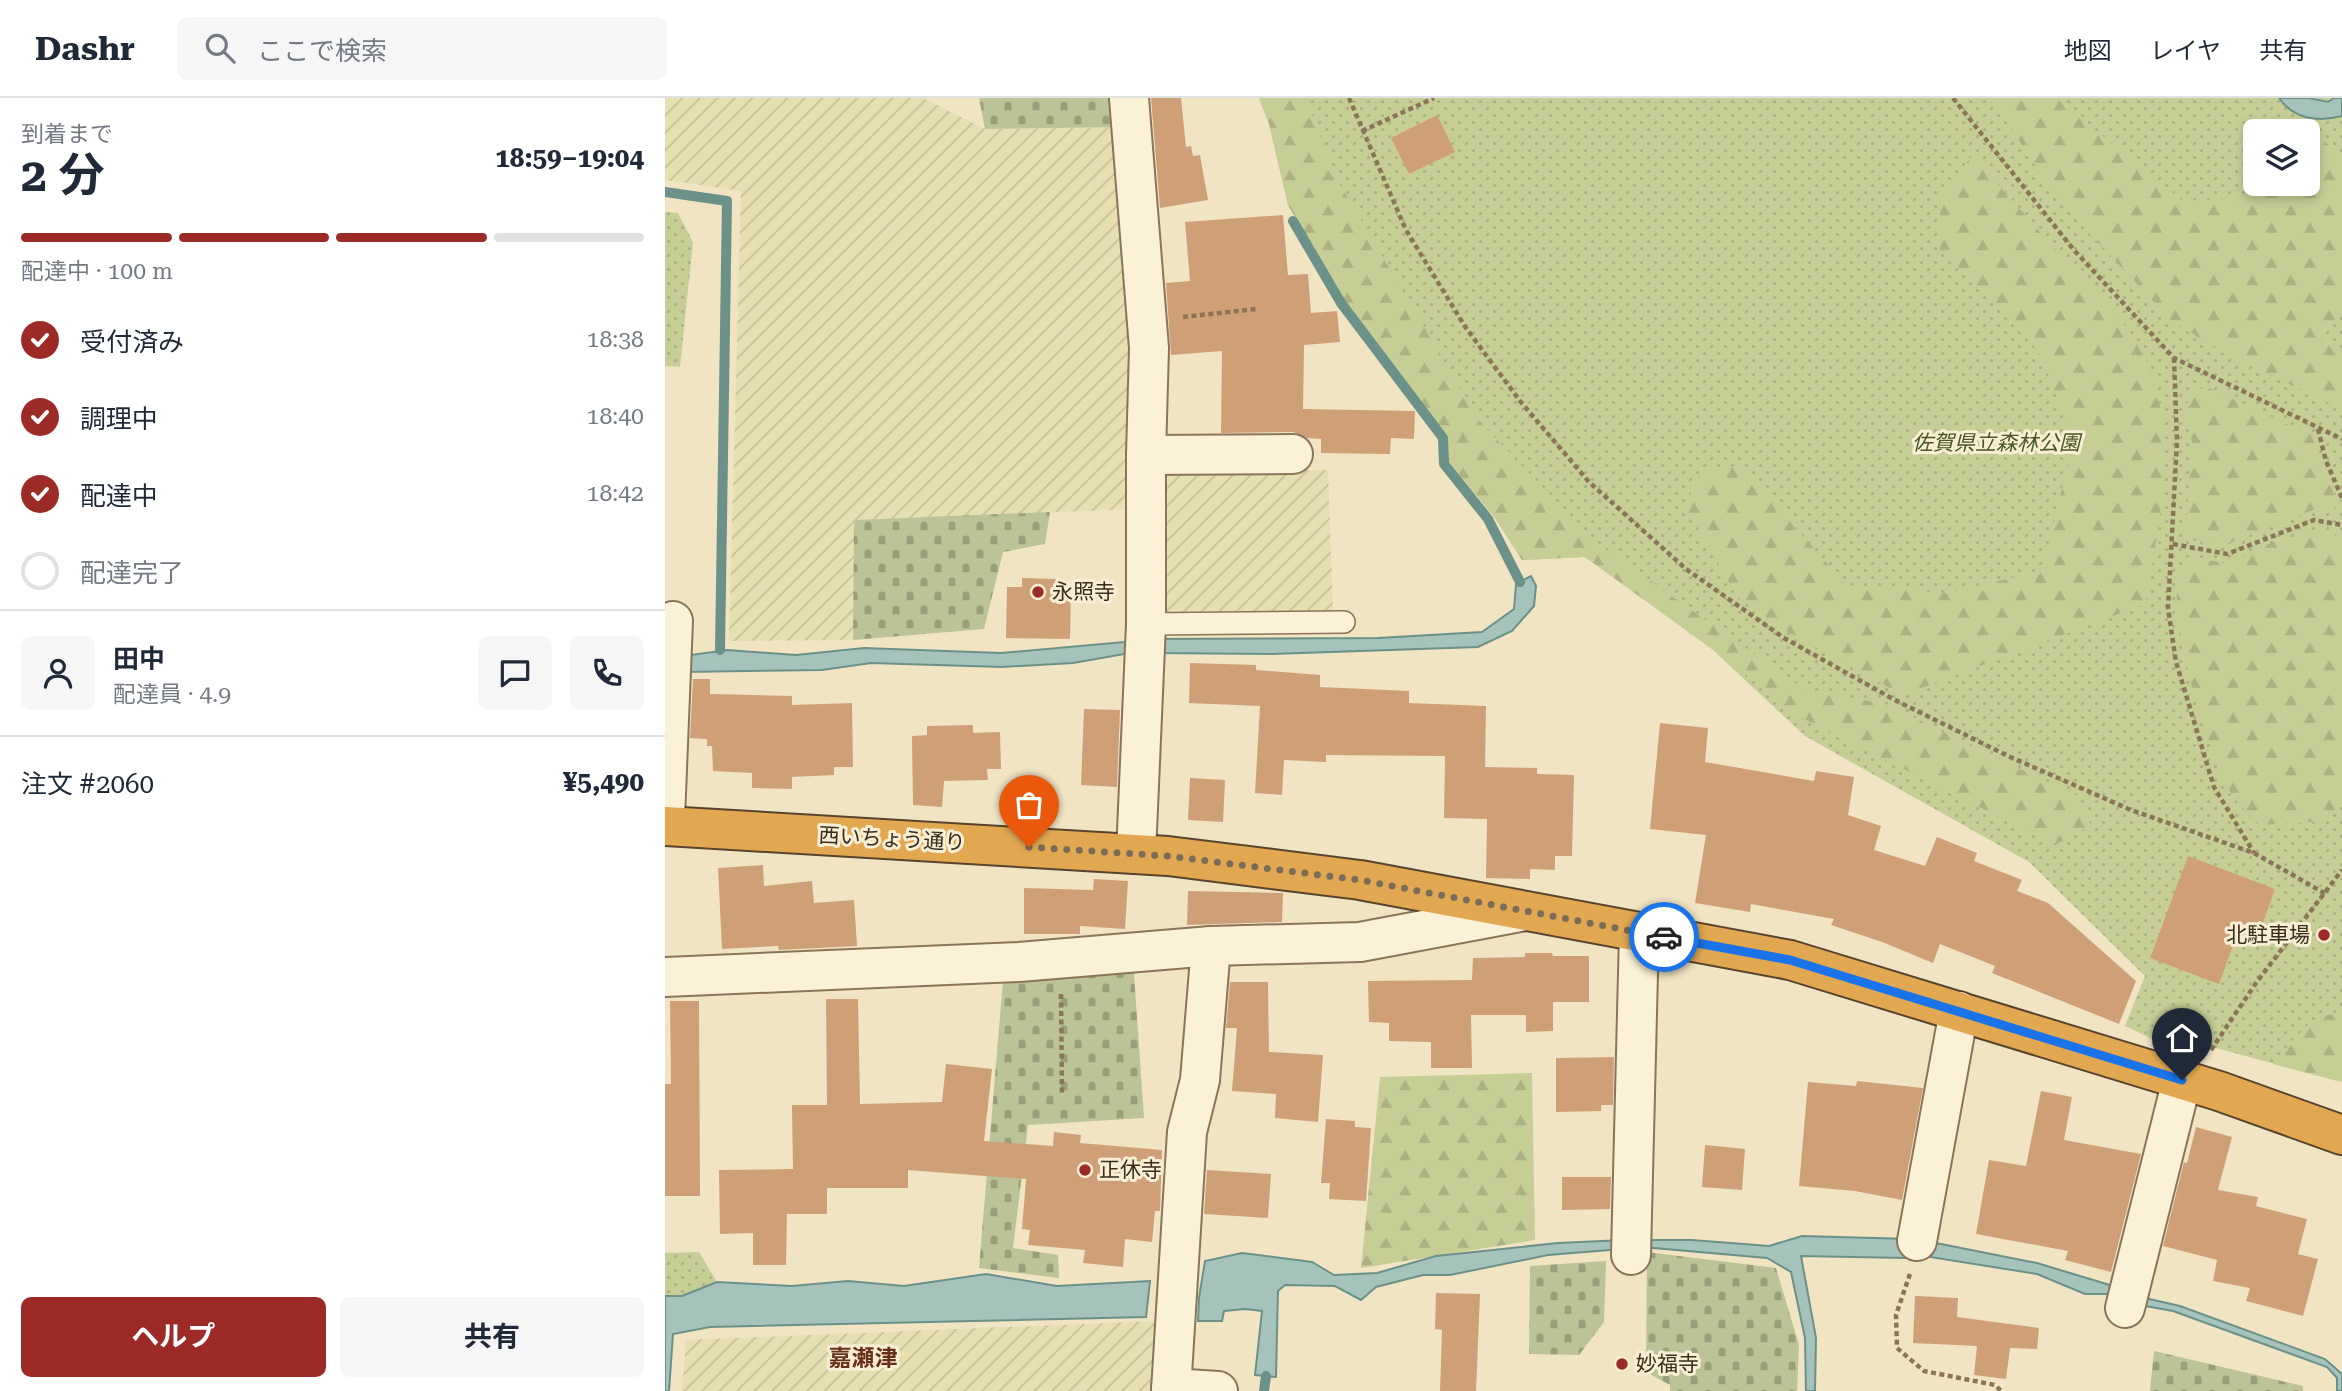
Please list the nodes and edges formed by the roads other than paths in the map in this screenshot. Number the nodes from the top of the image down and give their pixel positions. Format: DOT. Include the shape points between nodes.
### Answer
graph roads {
  1 [pos="1129,98"];
  2 [pos="1293,454"];
  3 [pos="1146,455"];
  4 [pos="673,621"];
  5 [pos="1343,622"];
  6 [pos="1146,624"];
  7 [pos="665,818"];
  8 [pos="665,826"];
  9 [pos="1136,854"];
  10 [pos="1527,911"];
  11 [pos="1639,933"];
  12 [pos="1211,946"];
  13 [pos="665,977"];
  14 [pos="1959,1011"];
  15 [pos="2182,1080"];
  16 [pos="2342,1135"];
  17 [pos="1631,1245"];
  18 [pos="1915,1253"];
  19 [pos="2128,1298"];
  20 [pos="1171,1390"];
  21 [pos="1218,1391"];
  1 -- 3 [label="street" via="1149,348"];
  2 -- 3 [label="street"];
  3 -- 6 [label="street"];
  4 -- 7 [label="street"];
  5 -- 6 [label="lane"];
  6 -- 9 [label="street"];
  8 -- 9 [label="highway, 西いちょう通り"];
  9 -- 10 [label="highway, 西いちょう通り" via="1360,880"];
  10 -- 11 [label="highway, 西いちょう通り"];
  10 -- 12 [label="street" via="1360,942"];
  11 -- 14 [label="highway, 西いちょう通り" via="1790,960"];
  11 -- 17 [label="street"];
  12 -- 13 [label="street"];
  12 -- 20 [label="street" via="1200,1080 1187,1132"];
  14 -- 15 [label="highway, 西いちょう通り"];
  14 -- 18 [label="street"];
  15 -- 16 [label="highway, 西いちょう通り"];
  15 -- 19 [label="street"];
  20 -- 21 [label="street"];
}
